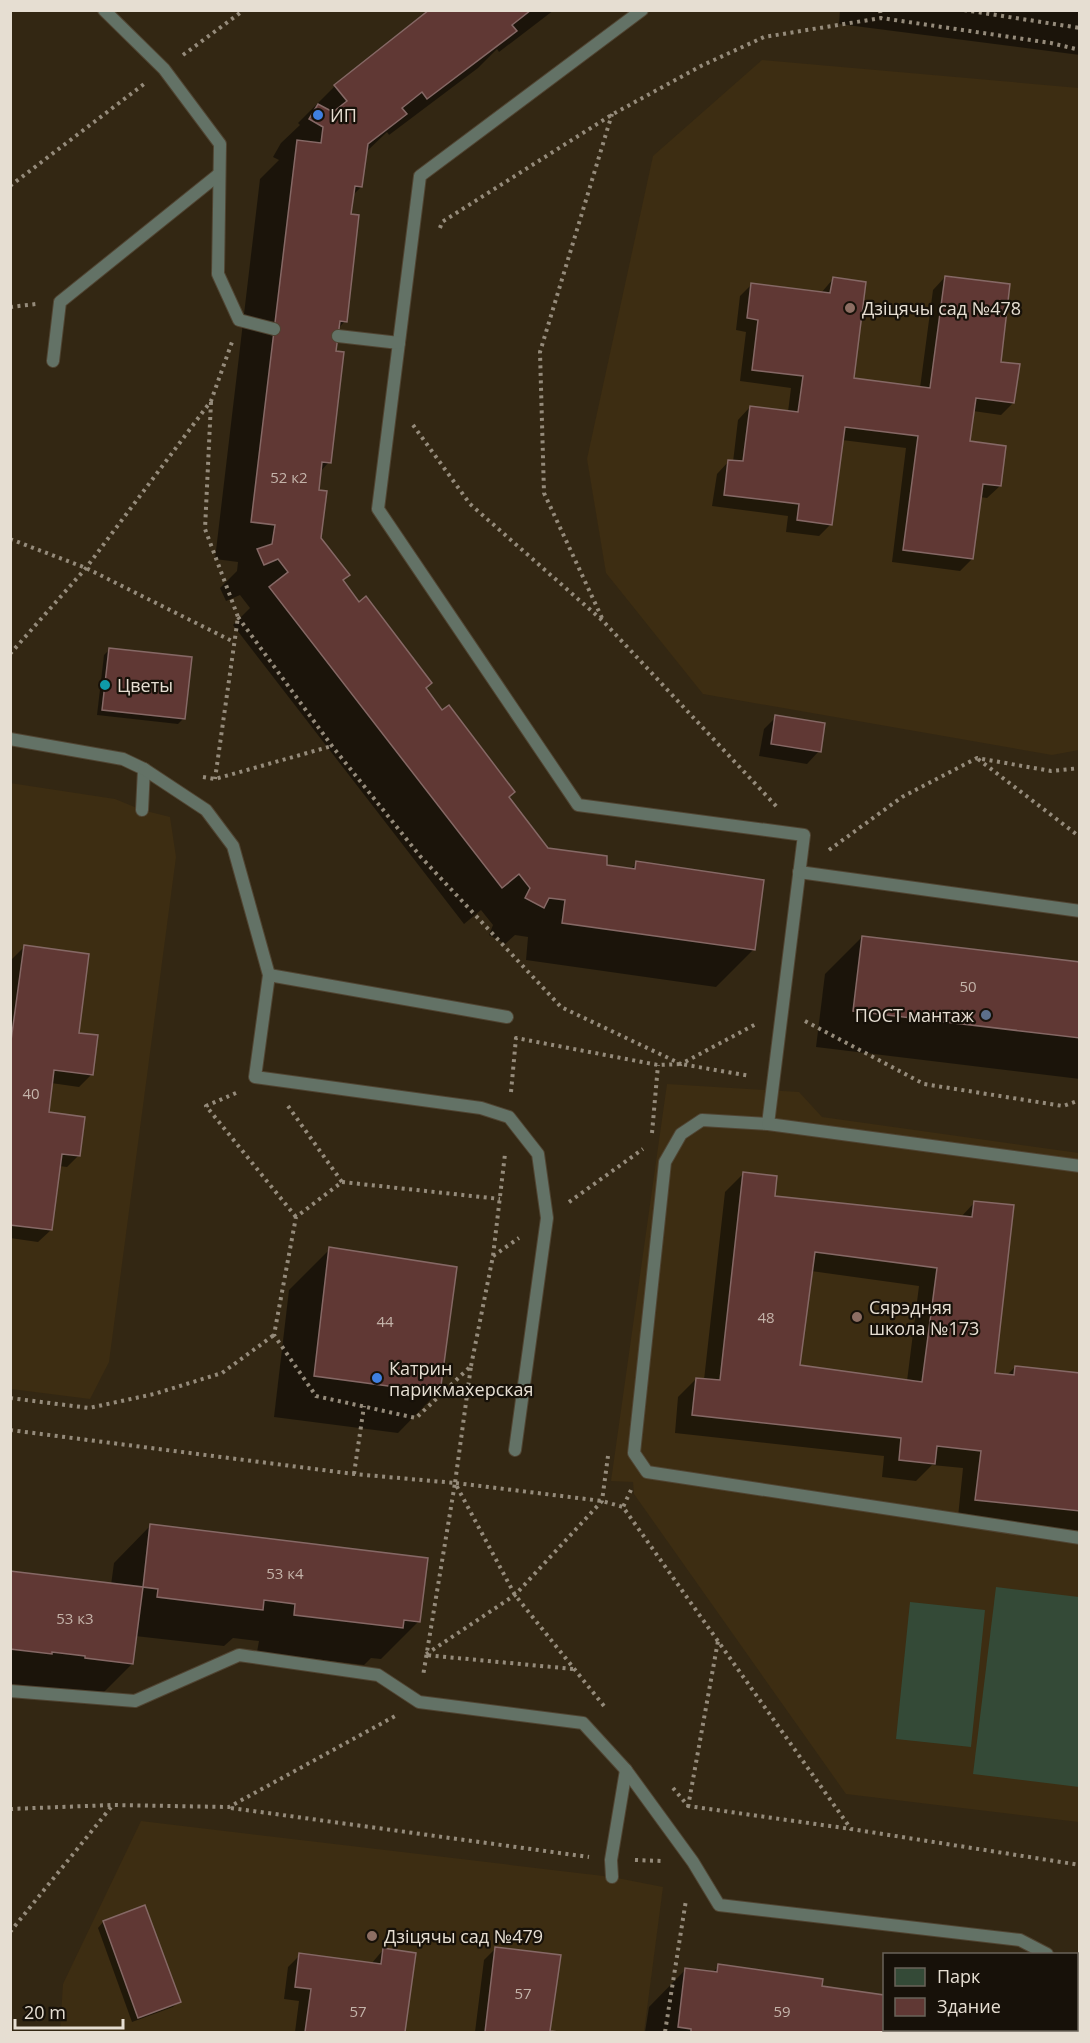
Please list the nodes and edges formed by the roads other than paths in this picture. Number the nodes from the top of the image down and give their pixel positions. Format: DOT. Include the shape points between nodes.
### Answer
graph roads {
  1 [pos="104,10"];
  2 [pos="642,10"];
  3 [pos="218,175"];
  4 [pos="274,329"];
  5 [pos="338,336"];
  6 [pos="399,343"];
  7 [pos="53,361"];
  8 [pos="10,739"];
  9 [pos="144,769"];
  10 [pos="142,810"];
  11 [pos="800,872"];
  12 [pos="1080,911"];
  13 [pos="269,975"];
  14 [pos="507,1017"];
  15 [pos="768,1124"];
  16 [pos="1080,1166"];
  17 [pos="515,1450"];
  18 [pos="1080,1538"];
  19 [pos="10,1691"];
  20 [pos="626,1770"];
  21 [pos="612,1877"];
  22 [pos="1045,1953"];
  1 -- 3 [label="lane" via="164,69 220,144"];
  2 -- 6 [label="lane" via="420,176"];
  3 -- 4 [label="lane" via="218,274 239,320"];
  3 -- 7 [label="lane" via="60,302"];
  5 -- 6 [label="lane"];
  6 -- 11 [label="lane" via="378,509 578,805 804,836"];
  8 -- 9 [label="lane" via="123,759"];
  9 -- 10 [label="lane"];
  9 -- 13 [label="lane" via="206,810 233,846"];
  11 -- 12 [label="lane"];
  11 -- 15 [label="lane"];
  13 -- 14 [label="lane"];
  13 -- 17 [label="lane" via="255,1077 481,1108 509,1117 538,1154 547,1218"];
  15 -- 16 [label="lane"];
  15 -- 18 [label="lane" via="702,1120 681,1134 665,1162 634,1453 647,1472"];
  19 -- 20 [label="lane" via="135,1701 239,1655 378,1674 419,1702 583,1723"];
  20 -- 21 [label="lane" via="611,1860"];
  20 -- 22 [label="lane" via="719,1905 1020,1940"];
}
